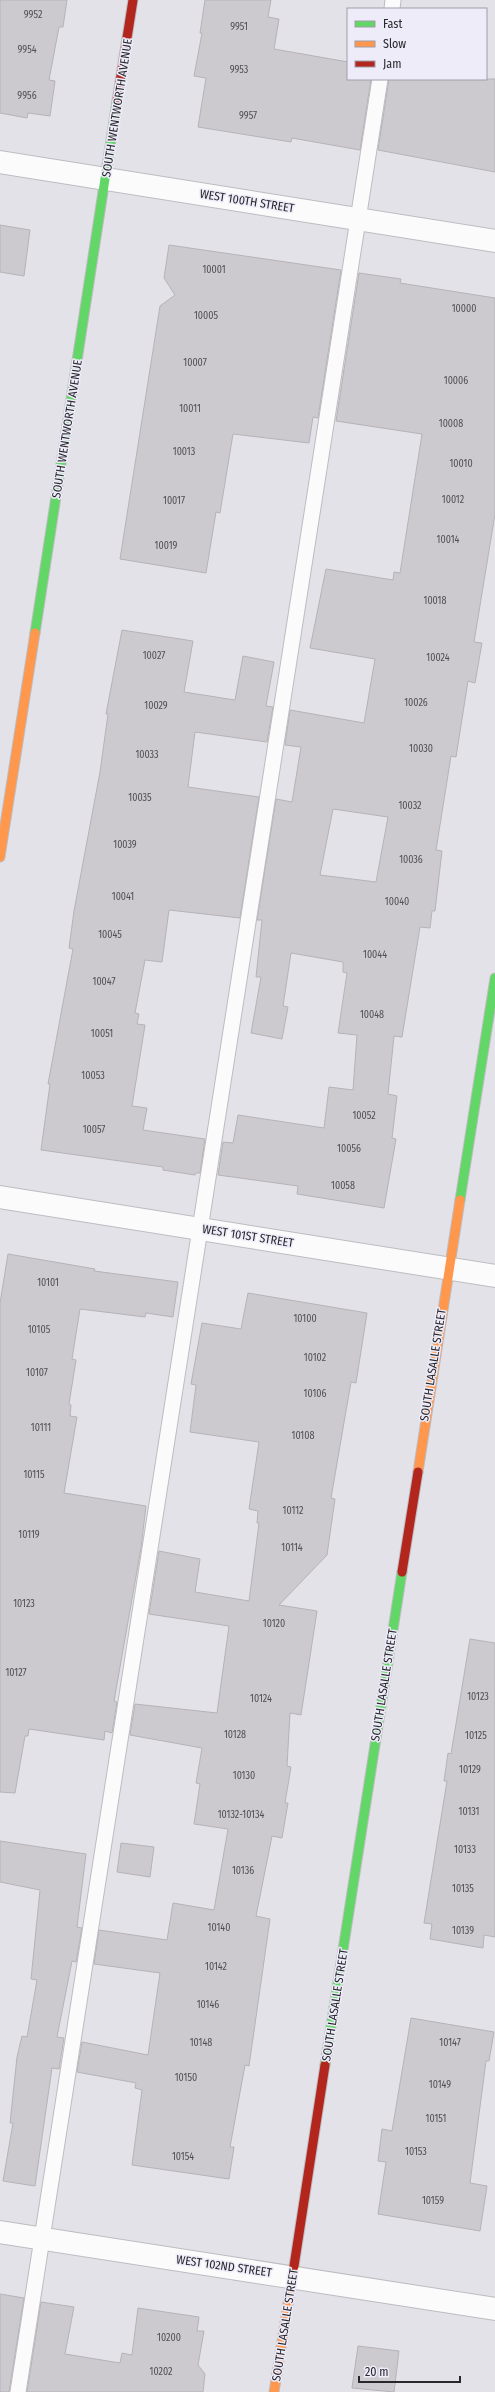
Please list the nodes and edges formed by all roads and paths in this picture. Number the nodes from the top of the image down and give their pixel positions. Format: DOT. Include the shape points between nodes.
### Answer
graph roads {
  1 [pos="134,0"];
  2 [pos="380,80"];
  3 [pos="0,162"];
  4 [pos="107,179"];
  5 [pos="357,218"];
  6 [pos="495,240"];
  7 [pos="0,857"];
  8 [pos="495,978"];
  9 [pos="0,1196"];
  10 [pos="201,1229"];
  11 [pos="448,1268"];
  12 [pos="495,1276"];
  13 [pos="0,2232"];
  14 [pos="40,2239"];
  15 [pos="292,2276"];
  16 [pos="495,2309"];
  17 [pos="18,2392"];
  18 [pos="274,2392"];
  1 -- 4 [label="street, SOUTH WENTWORTH AVENUE"];
  2 -- 5 [label="lane"];
  3 -- 4 [label="street, WEST 100TH STREET"];
  4 -- 5 [label="street, WEST 100TH STREET"];
  4 -- 7 [label="street, SOUTH WENTWORTH AVENUE"];
  5 -- 6 [label="street, WEST 100TH STREET"];
  5 -- 10 [label="lane"];
  8 -- 11 [label="street, SOUTH LASALLE STREET"];
  9 -- 10 [label="street, WEST 101ST STREET"];
  10 -- 11 [label="street, WEST 101ST STREET"];
  10 -- 14 [label="lane"];
  11 -- 12 [label="street, WEST 101ST STREET"];
  11 -- 15 [label="street, SOUTH LASALLE STREET"];
  13 -- 14 [label="street, WEST 102ND STREET"];
  14 -- 15 [label="street, WEST 102ND STREET"];
  14 -- 17 [label="lane"];
  15 -- 16 [label="street, WEST 102ND STREET"];
  15 -- 18 [label="street, SOUTH LASALLE STREET"];
}
